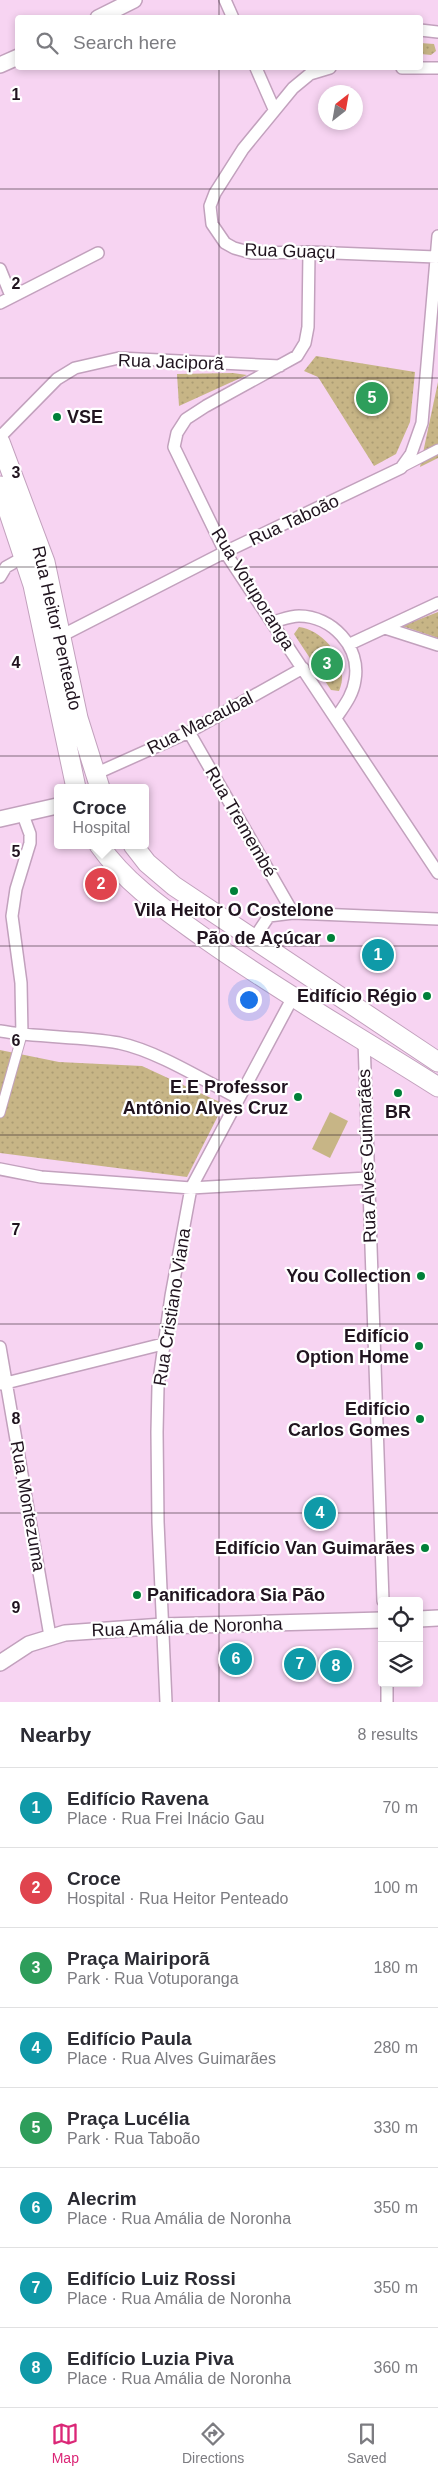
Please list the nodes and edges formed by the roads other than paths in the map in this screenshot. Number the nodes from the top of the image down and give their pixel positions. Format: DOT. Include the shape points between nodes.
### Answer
graph roads {
  1 [pos="134,0"];
  2 [pos="225,0"];
  3 [pos="104,15"];
  4 [pos="232,15"];
  5 [pos="423,30"];
  6 [pos="438,32"];
  7 [pos="15,58"];
  8 [pos="0,65"];
  9 [pos="423,68"];
  10 [pos="438,68"];
  11 [pos="257,70"];
  12 [pos="323,70"];
  13 [pos="274,109"];
  14 [pos="438,236"];
  15 [pos="309,252"];
  16 [pos="98,253"];
  17 [pos="436,257"];
  18 [pos="0,269"];
  19 [pos="12,296"];
  20 [pos="0,302"];
  21 [pos="434,337"];
  22 [pos="280,366"];
  23 [pos="0,437"];
  24 [pos="0,442"];
  25 [pos="438,449"];
  26 [pos="401,468"];
  27 [pos="0,486"];
  28 [pos="225,552"];
  29 [pos="24,557"];
  30 [pos="0,576"];
  31 [pos="438,603"];
  32 [pos="273,622"];
  33 [pos="385,628"];
  34 [pos="62,636"];
  35 [pos="350,644"];
  36 [pos="438,645"];
  37 [pos="303,668"];
  38 [pos="336,718"];
  39 [pos="189,732"];
  40 [pos="97,781"];
  41 [pos="75,784"];
  42 [pos="54,807"];
  43 [pos="23,815"];
  44 [pos="0,819"];
  45 [pos="102,849"];
  46 [pos="136,849"];
  47 [pos="438,872"];
  48 [pos="293,913"];
  49 [pos="438,919"];
  50 [pos="253,940"];
  51 [pos="292,997"];
  52 [pos="0,1031"];
  53 [pos="22,1035"];
  54 [pos="364,1040"];
  55 [pos="438,1062"];
  56 [pos="438,1087"];
  57 [pos="238,1098"];
  58 [pos="0,1113"];
  59 [pos="0,1169"];
  60 [pos="367,1178"];
  61 [pos="191,1188"];
  62 [pos="163,1344"];
  63 [pos="0,1347"];
  64 [pos="4,1384"];
  65 [pos="383,1597"];
  66 [pos="438,1618"];
  67 [pos="423,1619"];
  68 [pos="378,1620"];
  69 [pos="163,1626"];
  70 [pos="50,1636"];
  71 [pos="0,1663"];
  72 [pos="386,1687"];
  73 [pos="166,1702"];
  74 [pos="387,1702"];
  1 -- 3 [label="street"];
  2 -- 4 [label="street"];
  5 -- 6 [label="street"];
  7 -- 8 [label="street"];
  9 -- 10 [label="street"];
  11 -- 13 [label="street"];
  12 -- 13 [label="street, Rua Guaçu" via="310,74"];
  13 -- 15 [label="street, Rua Guaçu" via="222,180 210,206 212,224 225,243 234,248 252,253"];
  14 -- 17 [label="street"];
  15 -- 17 [label="street, Rua Guaçu"];
  15 -- 22 [label="street, Rua Votuporanga" via="305,343 296,356"];
  16 -- 19 [label="street"];
  17 -- 21 [label="street"];
  18 -- 19 [label="street"];
  19 -- 20 [label="street"];
  21 -- 26 [label="street" via="422,423 411,454"];
  22 -- 23 [label="street, Rua Jaciporã" via="119,358 75,368 57,379"];
  22 -- 28 [label="street, Rua Votuporanga" via="186,419 177,433 174,447"];
  24 -- 34 [label="main road, Rua Heitor Penteado" via="45,562"];
  25 -- 26 [label="street"];
  26 -- 28 [label="street, Rua Taboão"];
  27 -- 29 [label="main road, Rua Heitor Penteado"];
  28 -- 32 [label="street, Rua Votuporanga"];
  28 -- 34 [label="street, Rua Taboão"];
  29 -- 30 [label="street" via="6,567"];
  29 -- 41 [label="main road, Rua Heitor Penteado" via="33,585"];
  31 -- 33 [label="street"];
  32 -- 35 [label="street" via="298,616 312,617 326,623"];
  32 -- 37 [label="street, Rua Votuporanga"];
  33 -- 35 [label="street"];
  33 -- 36 [label="street"];
  34 -- 40 [label="main road, Rua Heitor Penteado" via="78,718"];
  35 -- 38 [label="street" via="355,682 350,697"];
  37 -- 38 [label="street, Rua Votuporanga"];
  37 -- 39 [label="street, Rua Macaubal"];
  38 -- 47 [label="street, Rua Votuporanga"];
  39 -- 40 [label="street, Rua Macaubal"];
  39 -- 48 [label="street, Rua Tremembé"];
  42 -- 43 [label="street"];
  43 -- 44 [label="street"];
  43 -- 53 [label="street" via="30,843 16,889 12,916 21,983"];
  45 -- 51 [label="main road" via="126,880 146,897"];
  46 -- 50 [label="main road" via="174,886"];
  48 -- 49 [label="street"];
  48 -- 50 [label="street" via="269,916"];
  50 -- 55 [label="main road"];
  51 -- 54 [label="main road"];
  51 -- 57 [label="street, Rua Cristiano Viana"];
  52 -- 53 [label="street"];
  53 -- 57 [label="street" via="121,1044 149,1053"];
  53 -- 58 [label="street"];
  54 -- 56 [label="main road"];
  54 -- 60 [label="street, Rua Alves Guimarães"];
  57 -- 61 [label="street, Rua Cristiano Viana"];
  59 -- 61 [label="street" via="41,1177"];
  60 -- 61 [label="street"];
  60 -- 65 [label="street, Rua Alves Guimarães"];
  61 -- 62 [label="street, Rua Cristiano Viana"];
  62 -- 64 [label="street"];
  62 -- 69 [label="street, Rua Cristiano Viana" via="157,1432"];
  63 -- 64 [label="street, Rua Montezuma"];
  64 -- 70 [label="street, Rua Montezuma"];
  66 -- 67 [label="street"];
  68 -- 69 [label="street, Rua Amália de Noronha"];
  69 -- 70 [label="street, Rua Amália de Noronha"];
  69 -- 73 [label="street, Rua Cristiano Viana"];
  70 -- 71 [label="street, Rua Amália de Noronha"];
  72 -- 74 [label="street"];
}
